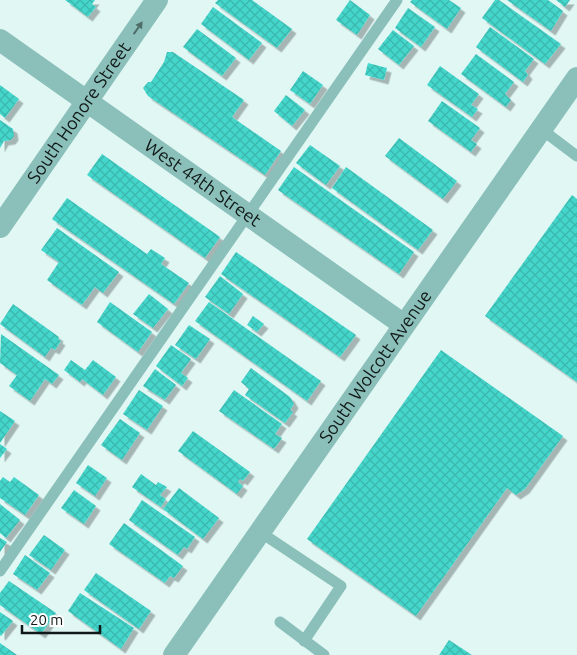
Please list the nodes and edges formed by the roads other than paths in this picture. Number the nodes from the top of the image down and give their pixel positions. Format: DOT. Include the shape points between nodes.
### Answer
graph roads {
  1 [pos="158,0"];
  2 [pos="397,0"];
  3 [pos="0,40"];
  4 [pos="577,78"];
  5 [pos="87,101"];
  6 [pos="541,129"];
  7 [pos="577,156"];
  8 [pos="248,215"];
  9 [pos="0,227"];
  10 [pos="404,325"];
  11 [pos="260,532"];
  12 [pos="0,571"];
  13 [pos="280,622"];
  14 [pos="304,641"];
  15 [pos="174,655"];
  16 [pos="324,655"];
  5 -- 1 [label="street, South Honore Street, one-way"];
  2 -- 8 [label="lane"];
  3 -- 5 [label="street, West 44th Street"];
  4 -- 6 [label="street, South Wolcott Avenue"];
  5 -- 8 [label="street, West 44th Street"];
  5 -- 9 [label="street, South Honore Street"];
  6 -- 7 [label="lane"];
  6 -- 10 [label="street, South Wolcott Avenue"];
  8 -- 10 [label="street, West 44th Street"];
  8 -- 12 [label="lane"];
  10 -- 11 [label="street, South Wolcott Avenue"];
  11 -- 14 [label="lane" via="341,586"];
  11 -- 15 [label="street, South Wolcott Avenue"];
  13 -- 14 [label="lane"];
  14 -- 16 [label="lane"];
}
